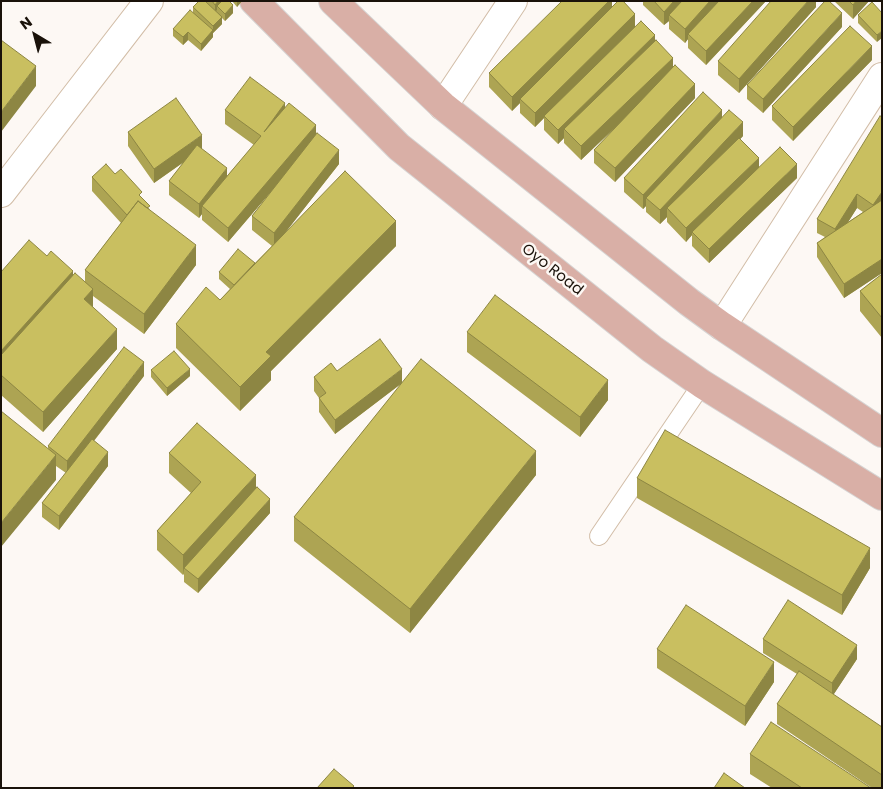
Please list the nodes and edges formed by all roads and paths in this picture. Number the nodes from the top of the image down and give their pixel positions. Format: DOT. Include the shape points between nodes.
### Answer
graph roads {
  1 [pos="149,1"];
  2 [pos="254,1"];
  3 [pos="333,1"];
  4 [pos="513,1"];
  5 [pos="877,94"];
  6 [pos="443,106"];
  7 [pos="1,193"];
  8 [pos="722,326"];
  9 [pos="702,384"];
  10 [pos="882,433"];
  11 [pos="882,496"];
  12 [pos="599,536"];
  1 -- 7 [label="street"];
  2 -- 9 [label="main road, Oyo Road" via="399,147 652,349"];
  3 -- 6 [label="main road"];
  4 -- 6 [label="street"];
  5 -- 8 [label="street"];
  6 -- 8 [label="main road"];
  8 -- 10 [label="main road"];
  9 -- 11 [label="main road, Oyo Road"];
  9 -- 12 [label="lane"];
}
